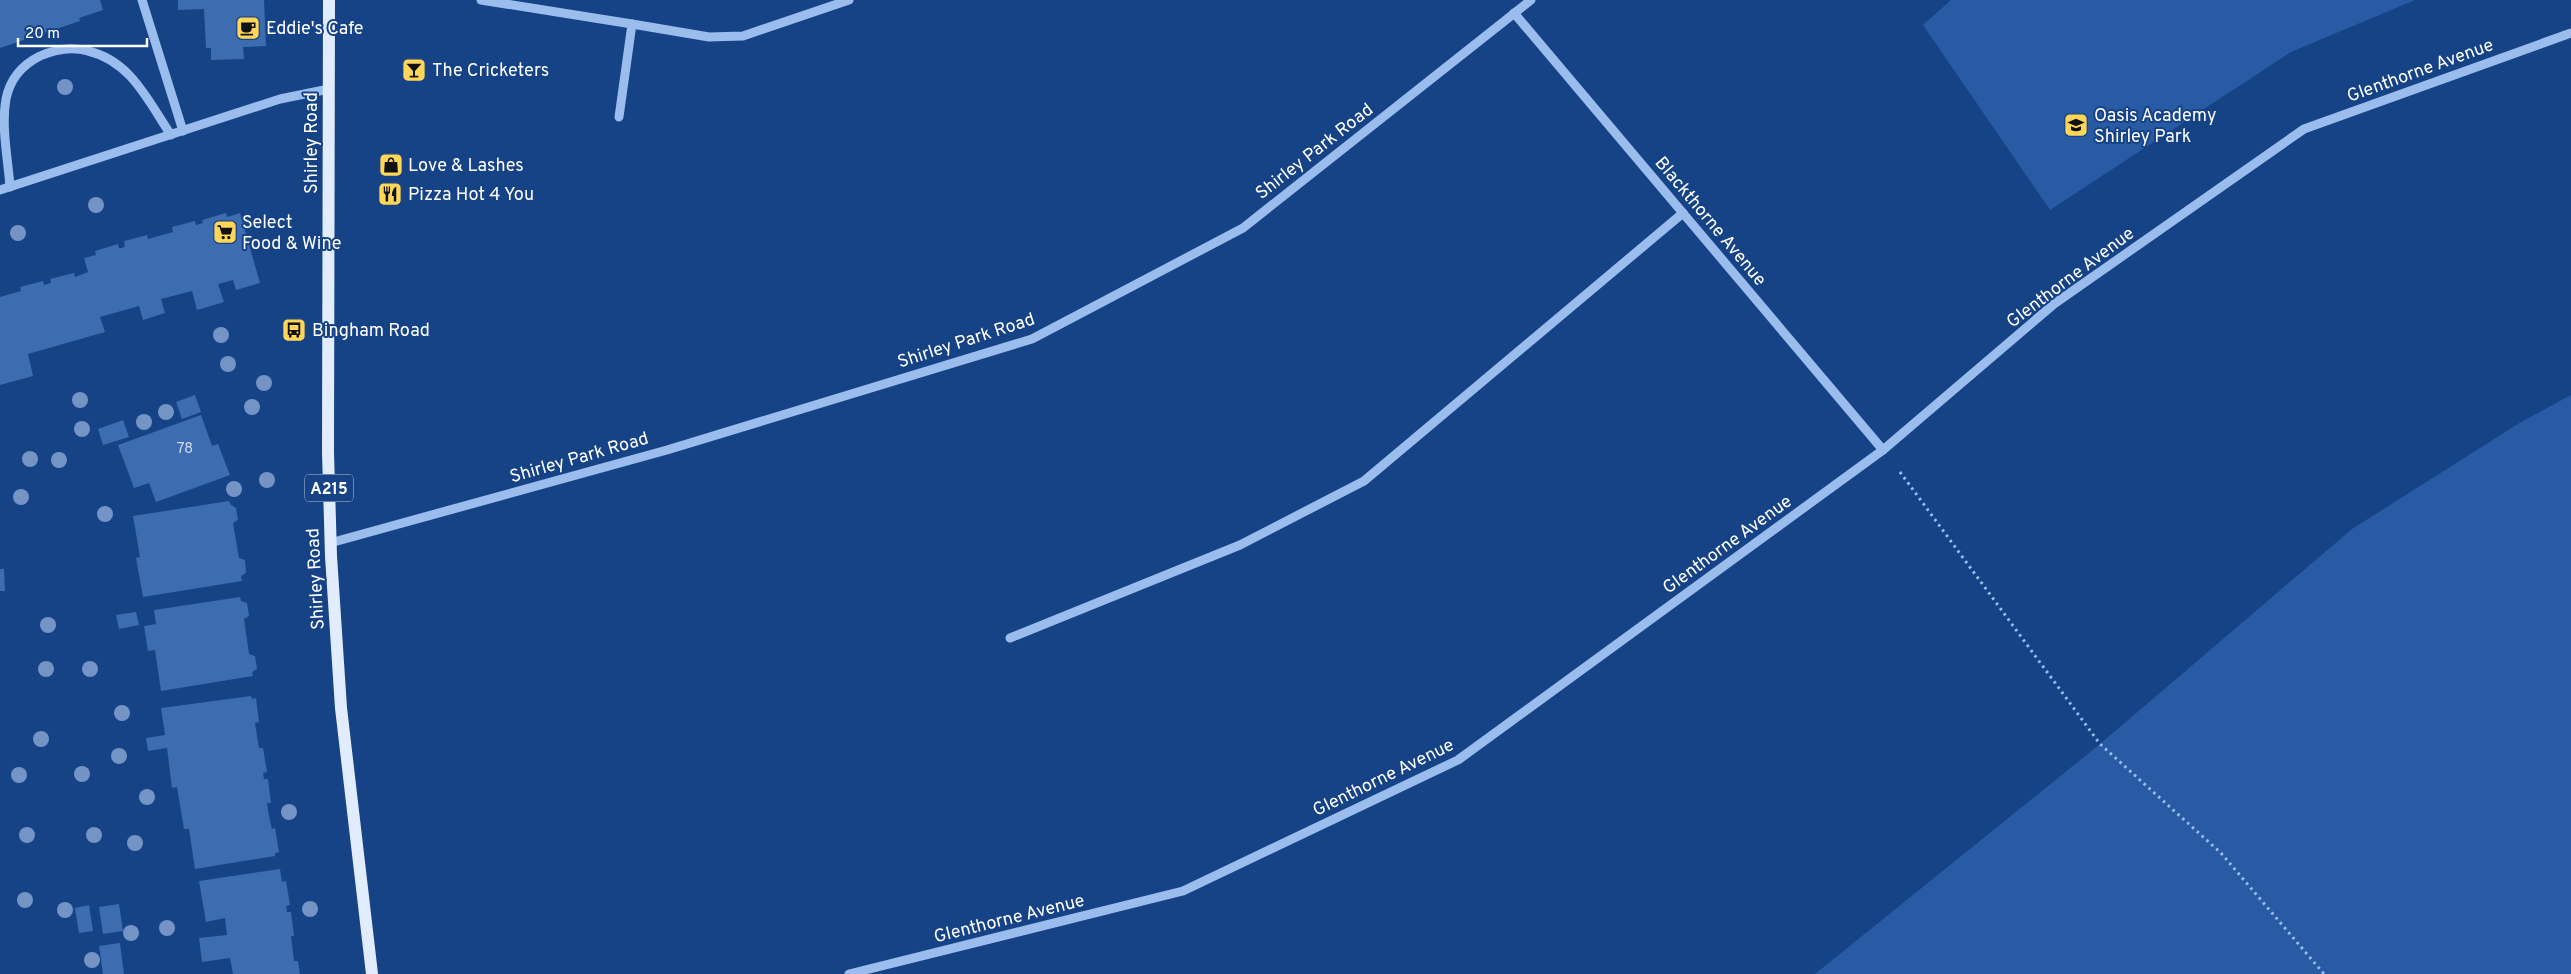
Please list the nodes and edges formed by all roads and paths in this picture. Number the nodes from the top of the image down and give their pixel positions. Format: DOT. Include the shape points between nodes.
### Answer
graph roads {
  1 [pos="142,0"];
  2 [pos="329,0"];
  3 [pos="480,0"];
  4 [pos="849,0"];
  5 [pos="1531,0"];
  6 [pos="1514,14"];
  7 [pos="632,24"];
  8 [pos="2571,33"];
  9 [pos="329,89"];
  10 [pos="619,117"];
  11 [pos="183,131"];
  12 [pos="171,135"];
  13 [pos="10,187"];
  14 [pos="0,190"];
  15 [pos="1683,213"];
  16 [pos="1884,450"];
  17 [pos="330,543"];
  18 [pos="1010,638"];
  19 [pos="372,974"];
  20 [pos="849,974"];
  21 [pos="2324,974"];
  1 -- 11 [label="street"];
  2 -- 9 [label="main road, Shirley Road / A215"];
  3 -- 7 [label="street"];
  4 -- 7 [label="street" via="743,36 726,38"];
  5 -- 6 [label="street, Shirley Park Road"];
  6 -- 15 [label="street, Blackthorne Avenue"];
  6 -- 17 [label="street, Shirley Park Road" via="1243,228 1032,339 667,450"];
  7 -- 10 [label="street"];
  8 -- 16 [label="street, Glenthorne Avenue" via="2304,130 2054,304"];
  9 -- 11 [label="street" via="280,99"];
  9 -- 17 [label="main road, Shirley Road / A215"];
  11 -- 12 [label="street"];
  12 -- 13 [label="street"];
  12 -- 13 [label="street" via="133,77 118,62 80,48 60,49 26,64 13,78 4,116"];
  13 -- 14 [label="street"];
  15 -- 16 [label="street, Blackthorne Avenue"];
  15 -- 18 [label="street" via="1364,481 1240,545"];
  16 -- 20 [label="street, Glenthorne Avenue" via="1458,760 1183,891"];
  16 -- 21 [label="path" via="2100,744 2221,853"];
  17 -- 19 [label="main road, Shirley Road / A215" via="341,708"];
}
